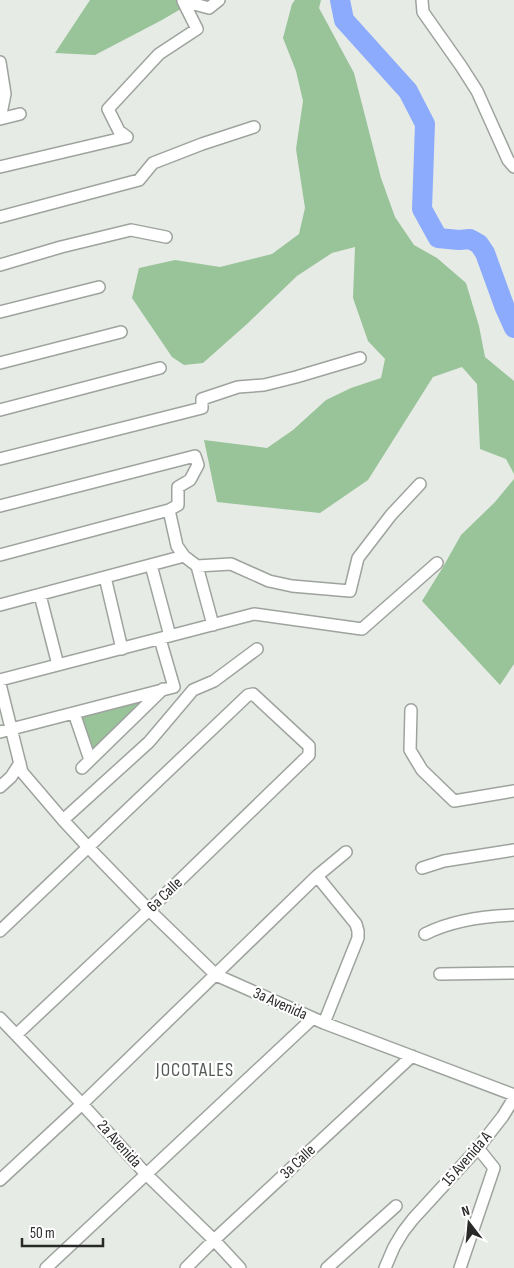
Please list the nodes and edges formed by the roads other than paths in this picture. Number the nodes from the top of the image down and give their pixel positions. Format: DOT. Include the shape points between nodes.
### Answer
graph roads {
  1 [pos="219,0"];
  2 [pos="422,0"];
  3 [pos="0,62"];
  4 [pos="20,114"];
  5 [pos="0,119"];
  6 [pos="254,126"];
  7 [pos="0,167"];
  8 [pos="514,167"];
  9 [pos="0,217"];
  10 [pos="166,237"];
  11 [pos="0,265"];
  12 [pos="99,287"];
  13 [pos="0,312"];
  14 [pos="121,332"];
  15 [pos="360,358"];
  16 [pos="0,362"];
  17 [pos="160,368"];
  18 [pos="0,410"];
  19 [pos="0,459"];
  20 [pos="420,484"];
  21 [pos="0,506"];
  22 [pos="169,510"];
  23 [pos="0,555"];
  24 [pos="184,556"];
  25 [pos="437,563"];
  26 [pos="151,565"];
  27 [pos="197,566"];
  28 [pos="105,577"];
  29 [pos="40,595"];
  30 [pos="0,605"];
  31 [pos="214,625"];
  32 [pos="165,637"];
  33 [pos="122,649"];
  34 [pos="257,649"];
  35 [pos="58,665"];
  36 [pos="0,680"];
  37 [pos="0,684"];
  38 [pos="164,689"];
  39 [pos="411,710"];
  40 [pos="74,713"];
  41 [pos="6,731"];
  42 [pos="20,763"];
  43 [pos="6,779"];
  44 [pos="0,787"];
  45 [pos="514,791"];
  46 [pos="63,820"];
  47 [pos="88,847"];
  48 [pos="514,850"];
  49 [pos="346,852"];
  50 [pos="422,868"];
  51 [pos="317,876"];
  52 [pos="149,910"];
  53 [pos="514,915"];
  54 [pos="0,931"];
  55 [pos="424,934"];
  56 [pos="440,974"];
  57 [pos="514,974"];
  58 [pos="216,975"];
  59 [pos="0,1018"];
  60 [pos="318,1021"];
  61 [pos="16,1035"];
  62 [pos="412,1056"];
  63 [pos="514,1096"];
  64 [pos="82,1104"];
  65 [pos="508,1118"];
  66 [pos="478,1148"];
  67 [pos="146,1174"];
  68 [pos="0,1180"];
  69 [pos="396,1206"];
  70 [pos="214,1240"];
  71 [pos="46,1268"];
  72 [pos="186,1268"];
  73 [pos="240,1268"];
  74 [pos="326,1268"];
  75 [pos="385,1268"];
  76 [pos="460,1268"];
  1 -- 7 [label="street" via="209,8 183,1 197,30 159,54 108,109 119,131 126,137"];
  2 -- 8 [label="street" via="423,12 477,90"];
  3 -- 5 [label="street" via="5,94"];
  4 -- 5 [label="street"];
  6 -- 9 [label="street" via="153,163 139,180"];
  10 -- 11 [label="street" via="131,230"];
  12 -- 13 [label="street"];
  14 -- 16 [label="street"];
  15 -- 19 [label="street" via="272,383 238,387 202,399 202,408"];
  17 -- 18 [label="street"];
  20 -- 27 [label="street" via="358,558 350,590 269,581 231,564"];
  21 -- 22 [label="street" via="194,456 198,465 190,480 178,487 178,505"];
  22 -- 23 [label="street"];
  22 -- 24 [label="street" via="177,546"];
  24 -- 26 [label="street"];
  24 -- 27 [label="street"];
  25 -- 31 [label="street" via="362,629 254,614"];
  26 -- 28 [label="street"];
  26 -- 32 [label="street"];
  27 -- 31 [label="street"];
  28 -- 29 [label="street"];
  28 -- 33 [label="street"];
  29 -- 30 [label="street"];
  29 -- 35 [label="street"];
  31 -- 32 [label="street"];
  32 -- 33 [label="street"];
  32 -- 38 [label="street" via="174,687"];
  33 -- 35 [label="street"];
  34 -- 46 [label="street" via="214,681 193,690 150,742"];
  35 -- 36 [label="street"];
  37 -- 41 [label="street, 3a Avenida"];
  38 -- 40 [label="street"];
  38 -- 40 [label="street" via="86,764"];
  39 -- 45 [label="street" via="410,750 422,770 454,801"];
  40 -- 41 [label="street"];
  41 -- 42 [label="street, 3a Avenida"];
  42 -- 43 [label="street"];
  42 -- 46 [label="street, 3a Avenida" via="22,772"];
  43 -- 44 [label="street"];
  46 -- 47 [label="street, 3a Avenida"];
  47 -- 52 [label="street, 3a Avenida"];
  47 -- 52 [label="street, 6a Calle" via="248,695 253,694 309,746 309,755"];
  47 -- 54 [label="street"];
  48 -- 50 [label="street" via="444,861"];
  49 -- 51 [label="street"];
  51 -- 58 [label="street"];
  51 -- 60 [label="street" via="356,924 358,931 358,938"];
  52 -- 58 [label="street, 3a Avenida"];
  52 -- 61 [label="street, 6a Calle"];
  53 -- 55 [label="street" via="454,922"];
  56 -- 57 [label="street"];
  58 -- 60 [label="street, 3a Avenida"];
  58 -- 64 [label="street"];
  59 -- 61 [label="street, 2a Avenida"];
  60 -- 62 [label="street, 3a Avenida"];
  60 -- 67 [label="street"];
  61 -- 64 [label="street, 2a Avenida"];
  62 -- 63 [label="street, 3a Avenida"];
  62 -- 70 [label="street, 3a Calle"];
  63 -- 65 [label="street, 15 Avenida A"];
  64 -- 67 [label="street, 2a Avenida"];
  64 -- 68 [label="street"];
  65 -- 66 [label="street, 15 Avenida A"];
  66 -- 75 [label="street, 15 Avenida A" via="413,1219 394,1247"];
  66 -- 76 [label="street" via="494,1168"];
  67 -- 70 [label="street, 2a Avenida"];
  67 -- 71 [label="street"];
  69 -- 74 [label="street"];
  70 -- 72 [label="street, 3a Calle"];
  70 -- 73 [label="street, 2a Avenida"];
}
